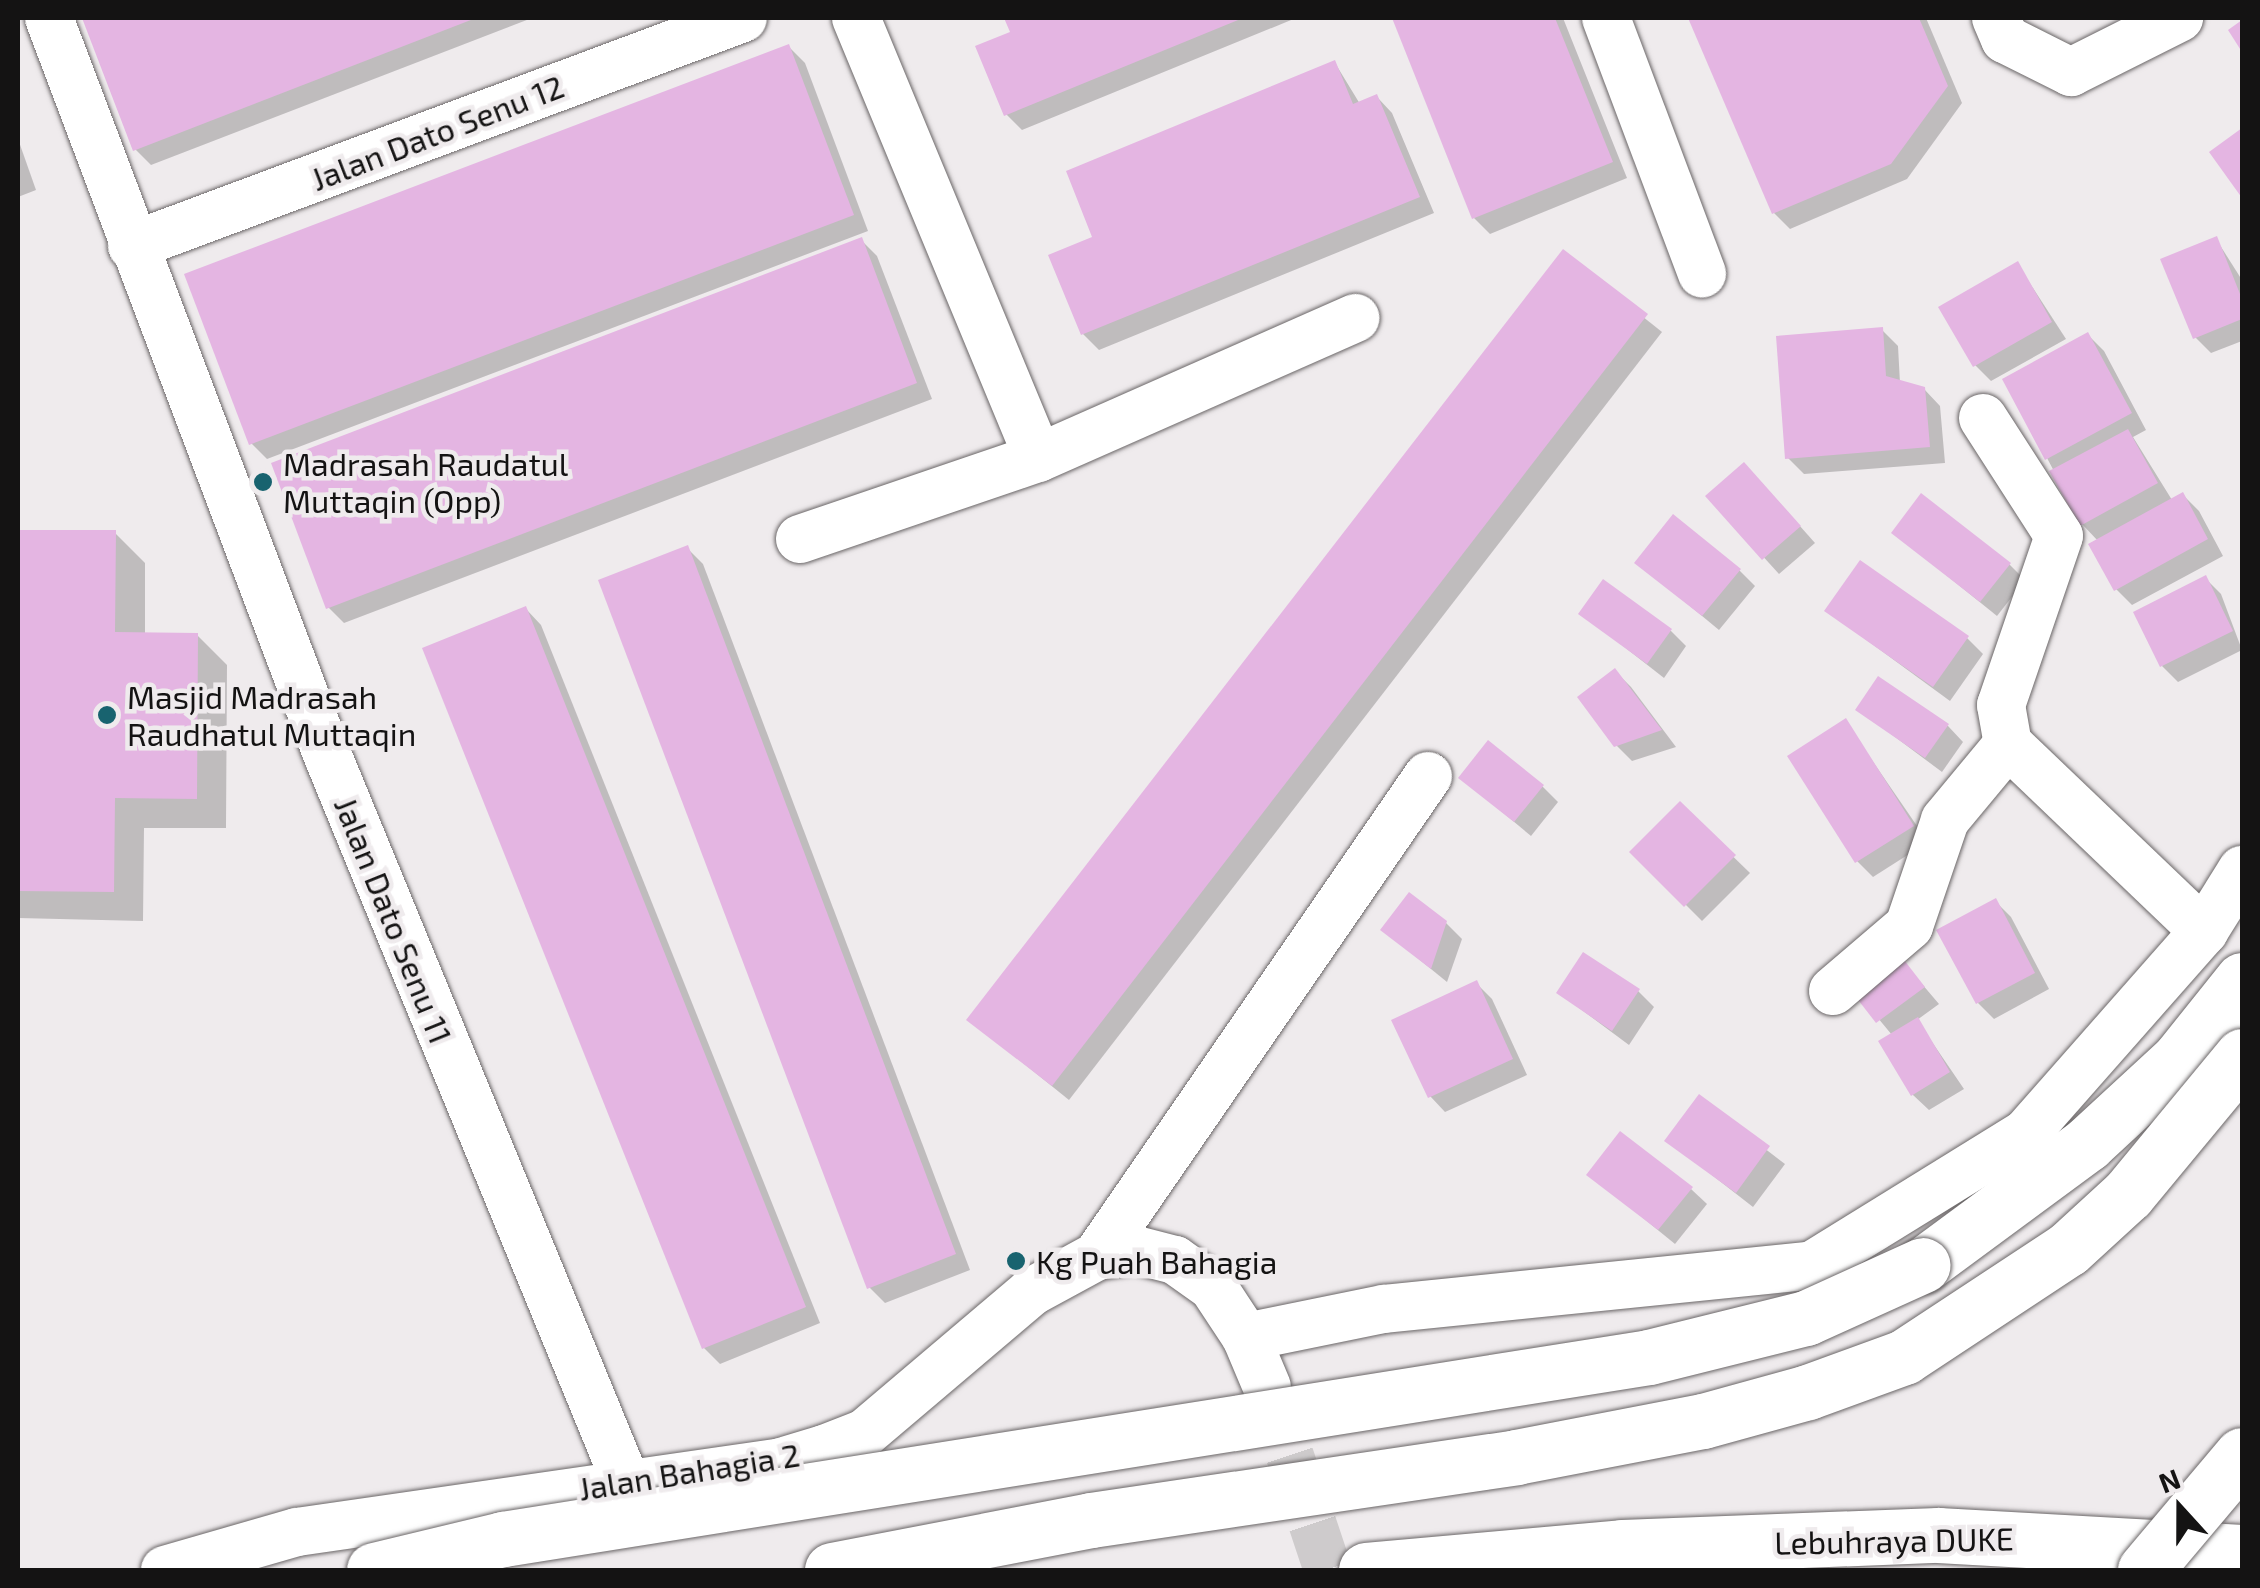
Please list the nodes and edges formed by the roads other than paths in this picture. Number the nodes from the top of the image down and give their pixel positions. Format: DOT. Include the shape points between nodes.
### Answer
graph roads {
  1 [pos="49,18"];
  2 [pos="743,18"];
  3 [pos="856,18"];
  4 [pos="1606,18"];
  5 [pos="1996,18"];
  6 [pos="2179,18"];
  7 [pos="132,246"];
  8 [pos="1702,274"];
  9 [pos="1355,318"];
  10 [pos="1982,418"];
  11 [pos="1038,458"];
  12 [pos="800,539"];
  13 [pos="2008,744"];
  14 [pos="1428,776"];
  15 [pos="2242,870"];
  16 [pos="2204,931"];
  17 [pos="2242,980"];
  18 [pos="1833,992"];
  19 [pos="2242,1056"];
  20 [pos="1097,1256"];
  21 [pos="1246,1337"];
  22 [pos="1267,1387"];
  23 [pos="2242,1454"];
  24 [pos="625,1480"];
  25 [pos="2242,1552"];
  26 [pos="165,1570"];
  27 [pos="374,1570"];
  28 [pos="832,1570"];
  29 [pos="1366,1570"];
  30 [pos="2145,1570"];
  1 -- 7 [label="street, Jalan Dato Senu 11"];
  2 -- 7 [label="street, Jalan Dato Senu 12"];
  3 -- 11 [label="street"];
  4 -- 8 [label="street"];
  5 -- 6 [label="street" via="2005,39 2071,72"];
  7 -- 24 [label="street, Jalan Dato Senu 11" via="387,907"];
  9 -- 11 [label="street"];
  10 -- 13 [label="street" via="2059,536 2001,705"];
  11 -- 12 [label="street"];
  13 -- 16 [label="street"];
  13 -- 18 [label="street" via="1945,820 1909,926"];
  14 -- 20 [label="street"];
  15 -- 16 [label="street"];
  16 -- 21 [label="street" via="2026,1133 1811,1266 1384,1309"];
  17 -- 27 [label="highway, bridge" via="2179,1059 2087,1144 1923,1265 1806,1318 1649,1357 503,1539"];
  19 -- 28 [label="highway, bridge" via="2128,1194 2068,1249 1904,1356 1808,1392 1703,1421 1516,1457 1091,1520"];
  20 -- 21 [label="street, Jalan Bahagia 2" via="1136,1250 1176,1260 1213,1287"];
  20 -- 24 [label="street, Jalan Bahagia 2" via="1031,1292 865,1433 782,1462"];
  21 -- 22 [label="street, Jalan Bahagia 2"];
  23 -- 30 [label="highway, bridge"];
  24 -- 26 [label="street, Jalan Bahagia 2" via="297,1532"];
  25 -- 29 [label="highway, Lebuhraya DUKE" via="1938,1535 1622,1547"];
}
